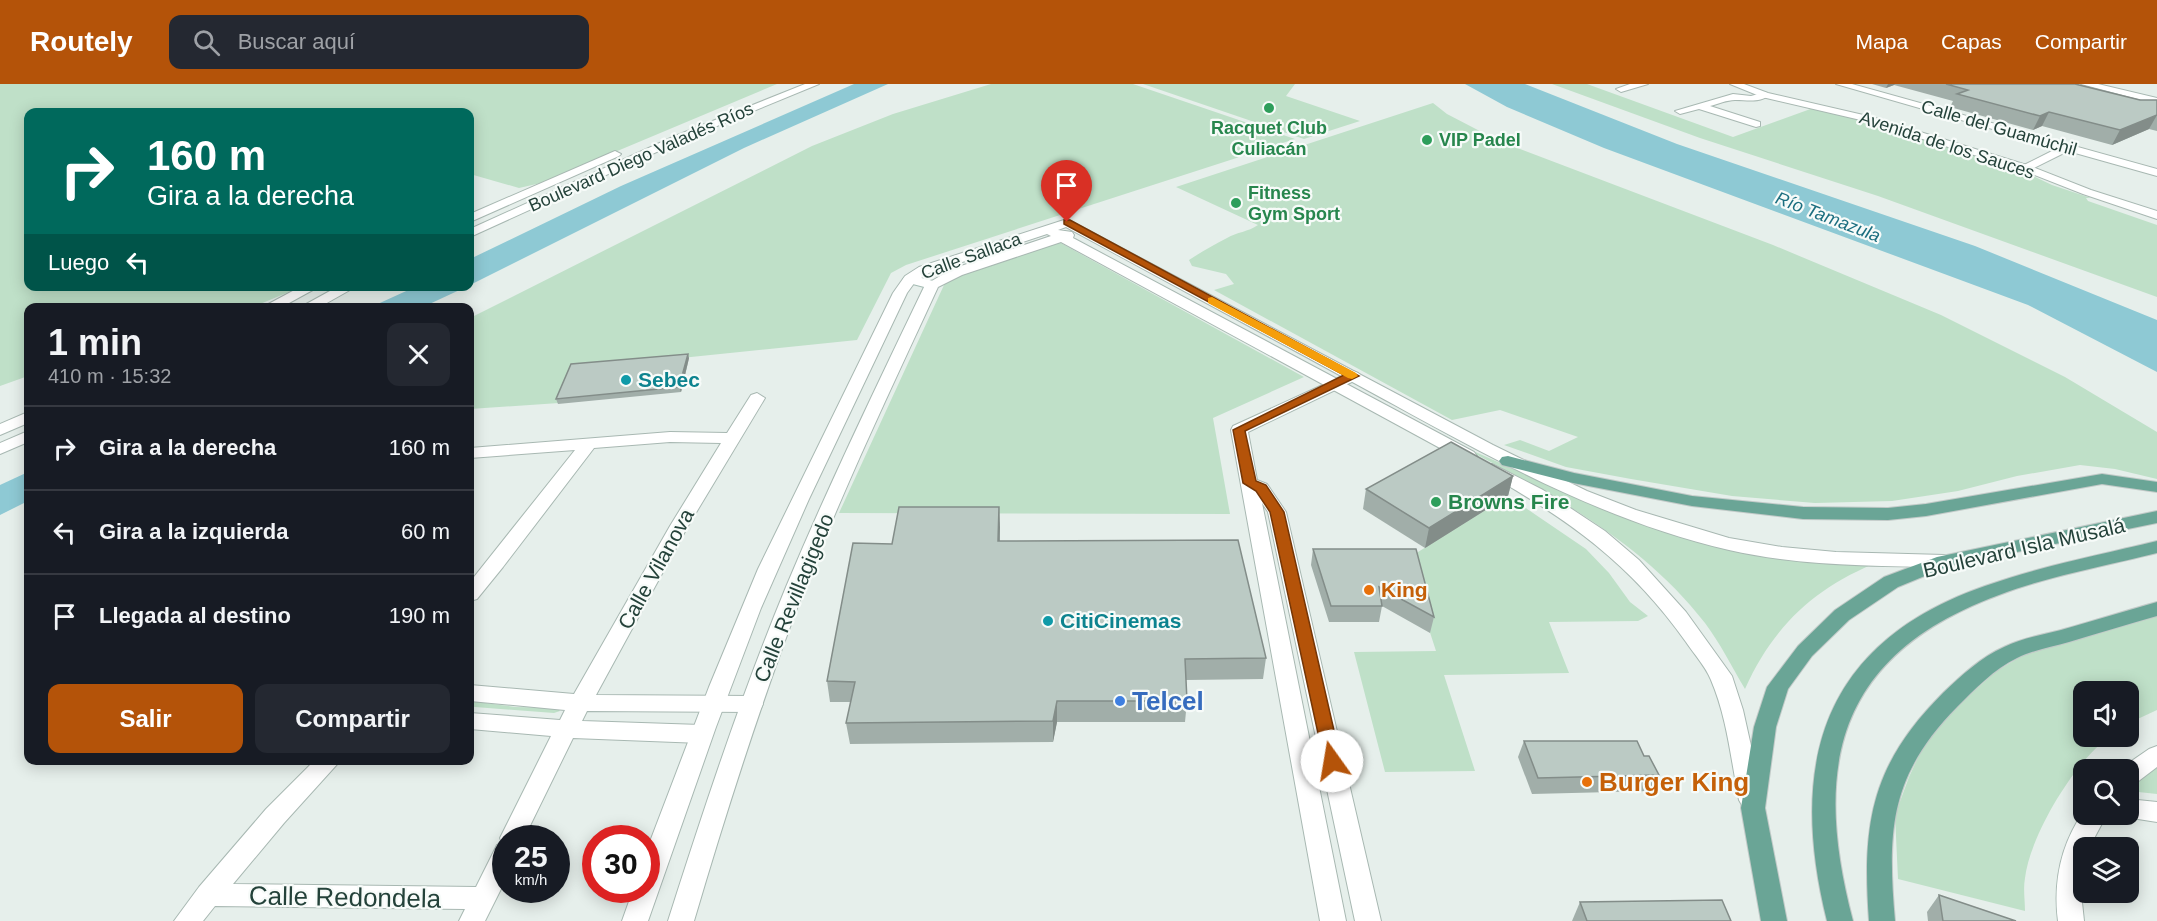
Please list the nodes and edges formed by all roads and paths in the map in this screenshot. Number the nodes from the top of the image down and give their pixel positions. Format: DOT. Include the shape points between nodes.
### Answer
graph roads {
  1 [pos="786,84"];
  2 [pos="814,84"];
  3 [pos="1643,84"];
  4 [pos="1735,84"];
  5 [pos="1841,84"];
  6 [pos="2086,84"];
  7 [pos="2113,84"];
  8 [pos="1621,89"];
  9 [pos="2157,94"];
  10 [pos="1765,95"];
  11 [pos="1751,99"];
  12 [pos="2157,101"];
  13 [pos="1700,106"];
  14 [pos="1680,111"];
  15 [pos="1726,115"];
  16 [pos="1756,124"];
  17 [pos="650,138"];
  18 [pos="628,147"];
  19 [pos="2067,148"];
  20 [pos="2026,168"];
  21 [pos="2157,173"];
  22 [pos="2157,214"];
  23 [pos="474,216"];
  24 [pos="1058,230"];
  25 [pos="474,231"];
  26 [pos="910,279"];
  27 [pos="932,285"];
  28 [pos="304,291"];
  29 [pos="341,291"];
  30 [pos="278,303"];
  31 [pos="316,303"];
  32 [pos="1353,376"];
  33 [pos="1335,383"];
  34 [pos="757,398"];
  35 [pos="24,419"];
  36 [pos="0,430"];
  37 [pos="24,438"];
  38 [pos="733,438"];
  39 [pos="589,443"];
  40 [pos="0,449"];
  41 [pos="474,453"];
  42 [pos="1508,461"];
  43 [pos="1250,483"];
  44 [pos="2157,487"];
  45 [pos="2150,519"];
  46 [pos="2157,548"];
  47 [pos="1944,561"];
  48 [pos="474,589"];
  49 [pos="2157,609"];
  50 [pos="474,694"];
  51 [pos="582,702"];
  52 [pos="752,704"];
  53 [pos="711,705"];
  54 [pos="474,721"];
  55 [pos="566,729"];
  56 [pos="701,734"];
  57 [pos="2157,755"];
  58 [pos="325,765"];
  59 [pos="2139,768"];
  60 [pos="1753,808"];
  61 [pos="2139,810"];
  62 [pos="2157,812"];
  63 [pos="518,825"];
  64 [pos="2087,825"];
  65 [pos="660,850"];
  66 [pos="492,880"];
  67 [pos="208,895"];
  68 [pos="641,903"];
  69 [pos="477,910"];
  70 [pos="187,921"];
  71 [pos="635,921"];
  72 [pos="681,921"];
  73 [pos="1333,921"];
  74 [pos="1368,921"];
  75 [pos="1774,921"];
  76 [pos="1840,921"];
  77 [pos="1882,921"];
  78 [pos="2071,921"];
  1 -- 17 [label="street, Boulevard Diego Valadés Ríos"];
  2 -- 25 [label="street, Boulevard Diego Valadés Ríos" via="679,138"];
  3 -- 8 [label="street"];
  4 -- 10 [label="street, Avenida de los Sauces"];
  5 -- 19 [label="street, Calle del Guamúchil"];
  6 -- 12 [label="street"];
  7 -- 9 [label="street"];
  10 -- 11 [label="street"];
  10 -- 20 [label="street, Avenida de los Sauces" via="1845,112"];
  11 -- 13 [label="street" via="1733,97"];
  11 -- 15 [label="street" via="1759,104"];
  13 -- 14 [label="street"];
  13 -- 15 [label="street"];
  15 -- 16 [label="street"];
  18 -- 23 [label="street, Boulevard Diego Valadés Ríos"];
  19 -- 20 [label="street"];
  19 -- 21 [label="street, Calle del Guamúchil"];
  20 -- 22 [label="street, Avenida de los Sauces"];
  24 -- 26 [label="street, Calle Sallaca" via="944,263"];
  24 -- 27 [label="street, Calle Sallaca"];
  24 -- 32 [label="street" via="1082,231"];
  24 -- 33 [label="street"];
  26 -- 27 [label="street"];
  26 -- 53 [label="street, Calle Revillagigedo" via="809,479"];
  27 -- 52 [label="street, Calle Revillagigedo" via="816,540"];
  28 -- 30 [label="street"];
  29 -- 31 [label="street"];
  32 -- 33 [label="street"];
  32 -- 42 [label="street"];
  33 -- 43 [label="street" via="1239,430"];
  33 -- 60 [label="street" via="1537,494 1598,535 1632,564 1679,617 1721,676"];
  34 -- 38 [label="street, Calle Vilanova"];
  35 -- 36 [label="street"];
  37 -- 40 [label="street"];
  38 -- 39 [label="street" via="670,437"];
  38 -- 51 [label="street, Calle Vilanova" via="679,526"];
  39 -- 41 [label="street"];
  39 -- 48 [label="street"];
  42 -- 44 [label="main road" via="1692,501 1803,513 1888,514 1926,510 2102,479"];
  42 -- 47 [label="street" via="1617,508 1729,544 1802,556"];
  43 -- 73 [label="street"];
  43 -- 74 [label="street" via="1261,488 1277,512"];
  45 -- 47 [label="main road, Boulevard Isla Musalá"];
  46 -- 76 [label="main road, Boulevard Isla Musalá" via="1991,591 1938,616 1875,660 1850,692 1833,734 1823,780 1824,846"];
  47 -- 60 [label="main road, Boulevard Isla Musalá" via="1890,582 1842,615 1804,651 1779,687 1769,717"];
  49 -- 77 [label="main road" via="2007,654 1967,683 1932,716 1906,753 1884,803 1877,874"];
  50 -- 51 [label="street"];
  51 -- 53 [label="street"];
  51 -- 55 [label="street"];
  52 -- 53 [label="street"];
  52 -- 72 [label="street, Calle Revillagigedo"];
  53 -- 56 [label="street, Calle Revillagigedo"];
  54 -- 55 [label="street"];
  55 -- 56 [label="street"];
  55 -- 63 [label="street"];
  56 -- 65 [label="street, Calle Revillagigedo"];
  57 -- 59 [label="street"];
  58 -- 67 [label="street, Calle Redondela" via="275,816"];
  60 -- 75 [label="main road, Boulevard Isla Musalá"];
  61 -- 62 [label="street"];
  64 -- 78 [label="street" via="2071,864"];
  66 -- 69 [label="street, Calle Redondela"];
  67 -- 69 [label="street, Calle Redondela"];
  67 -- 70 [label="street, Calle Redondela"];
  68 -- 71 [label="street, Calle Revillagigedo"];
}
